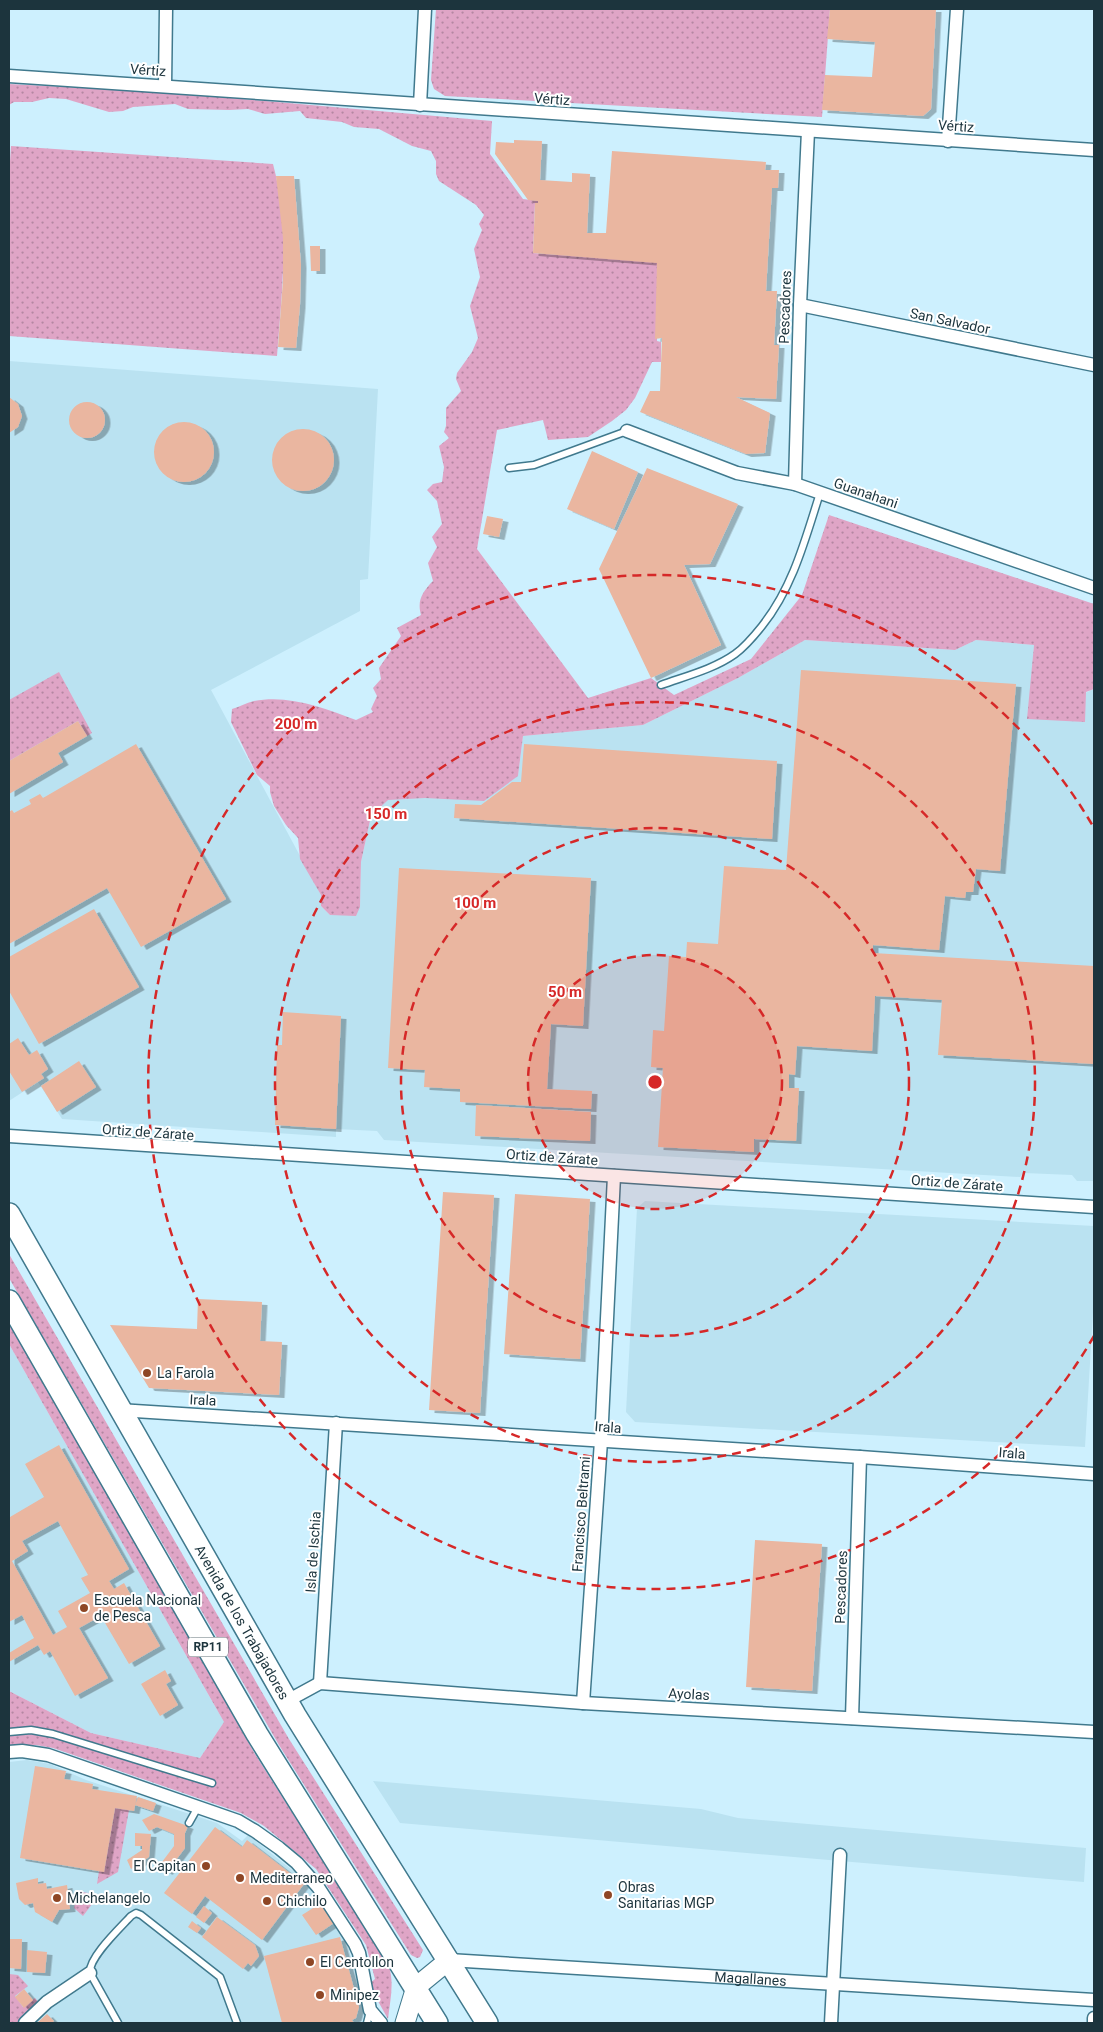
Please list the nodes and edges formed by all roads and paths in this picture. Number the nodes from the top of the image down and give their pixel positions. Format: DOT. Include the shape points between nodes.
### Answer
graph roads {
  1 [pos="166,9"];
  2 [pos="425,9"];
  3 [pos="957,9"];
  4 [pos="9,76"];
  5 [pos="165,86"];
  6 [pos="420,105"];
  7 [pos="808,131"];
  8 [pos="948,141"];
  9 [pos="1094,150"];
  10 [pos="800,305"];
  11 [pos="1094,365"];
  12 [pos="627,431"];
  13 [pos="509,468"];
  14 [pos="795,484"];
  15 [pos="820,493"];
  16 [pos="1094,588"];
  17 [pos="661,686"];
  18 [pos="9,1136"];
  19 [pos="614,1176"];
  20 [pos="1094,1207"];
  21 [pos="9,1214"];
  22 [pos="9,1301"];
  23 [pos="119,1410"];
  24 [pos="336,1423"];
  25 [pos="601,1441"];
  26 [pos="860,1457"];
  27 [pos="1094,1474"];
  28 [pos="320,1683"];
  29 [pos="287,1701"];
  30 [pos="583,1703"];
  31 [pos="852,1718"];
  32 [pos="9,1732"];
  33 [pos="1094,1732"];
  34 [pos="9,1752"];
  35 [pos="212,1783"];
  36 [pos="198,1808"];
  37 [pos="189,1823"];
  38 [pos="840,1855"];
  39 [pos="449,1960"];
  40 [pos="90,1974"];
  41 [pos="833,1983"];
  42 [pos="416,1987"];
  43 [pos="1094,2000"];
  44 [pos="370,2010"];
  45 [pos="1094,2018"];
  46 [pos="25,2023"];
  47 [pos="118,2023"];
  48 [pos="237,2023"];
  49 [pos="367,2023"];
  50 [pos="381,2023"];
  51 [pos="405,2023"];
  52 [pos="437,2023"];
  53 [pos="487,2023"];
  54 [pos="831,2023"];
  55 [pos="1094,2023"];
  1 -- 5 [label="street"];
  2 -- 6 [label="street"];
  3 -- 8 [label="street"];
  4 -- 5 [label="street, Vértiz"];
  5 -- 6 [label="street, Vértiz"];
  6 -- 7 [label="street, Vértiz"];
  7 -- 8 [label="street, Vértiz"];
  7 -- 10 [label="street, Pescadores"];
  8 -- 9 [label="street, Vértiz"];
  10 -- 11 [label="street, San Salvador"];
  10 -- 14 [label="street, Pescadores"];
  12 -- 13 [label="lane" via="534,465"];
  12 -- 14 [label="street, Guanahani" via="737,473"];
  14 -- 15 [label="street, Guanahani"];
  15 -- 16 [label="street, Guanahani"];
  15 -- 17 [label="lane" via="794,573 783,596 751,640 736,654"];
  18 -- 19 [label="street, Ortiz de Zárate"];
  19 -- 20 [label="street, Ortiz de Zárate"];
  19 -- 25 [label="street, Francisco Beltrami"];
  21 -- 23 [label="main road, Avenida de los Trabajadores / RP11"];
  22 -- 42 [label="main road, RP11" via="257,1734"];
  23 -- 24 [label="street, Irala"];
  23 -- 29 [label="main road, Avenida de los Trabajadores / RP11"];
  24 -- 25 [label="street, Irala"];
  24 -- 28 [label="street, Isla de Ischia"];
  25 -- 26 [label="street, Irala"];
  25 -- 30 [label="street, Francisco Beltrami"];
  26 -- 27 [label="street, Irala"];
  26 -- 31 [label="street, Pescadores"];
  28 -- 29 [label="street"];
  28 -- 30 [label="street, Ayolas"];
  29 -- 39 [label="main road, Avenida de los Trabajadores / RP11"];
  30 -- 31 [label="street, Ayolas"];
  31 -- 33 [label="street, Ayolas"];
  32 -- 35 [label="lane" via="31,1730 53,1734"];
  34 -- 36 [label="street" via="48,1756"];
  36 -- 37 [label="lane"];
  36 -- 44 [label="street" via="251,1828 309,1875 356,1944"];
  38 -- 41 [label="street"];
  39 -- 41 [label="street, Magallanes"];
  39 -- 42 [label="main road"];
  39 -- 53 [label="main road, Avenida de los Trabajadores / RP11"];
  40 -- 46 [label="street" via="47,2002"];
  40 -- 47 [label="lane"];
  40 -- 48 [label="lane" via="94,1959 131,1916 138,1914 220,1977"];
  41 -- 43 [label="street, Magallanes"];
  41 -- 54 [label="street"];
  42 -- 51 [label="main road"];
  42 -- 52 [label="main road, RP11"];
  44 -- 49 [label="lane"];
  44 -- 50 [label="street"];
  45 -- 55 [label="street"];
}
